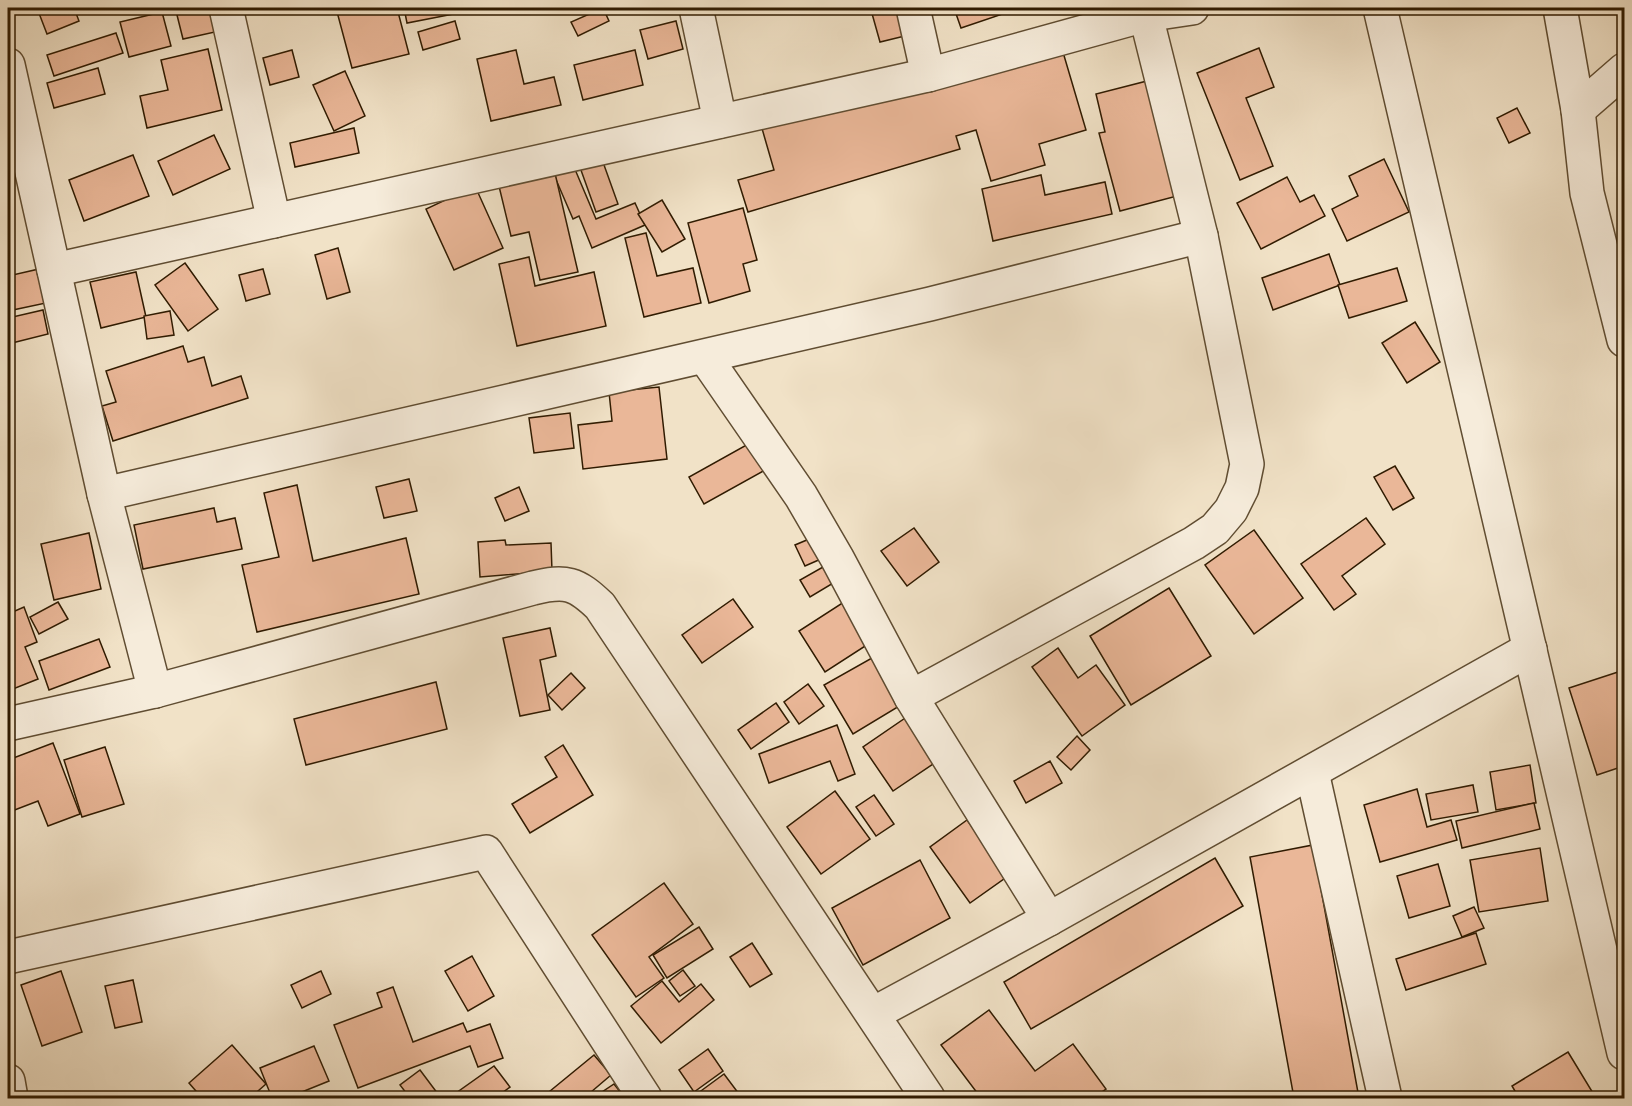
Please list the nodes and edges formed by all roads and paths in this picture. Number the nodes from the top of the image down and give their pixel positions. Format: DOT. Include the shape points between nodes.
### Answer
graph roads {
  1 [pos="226,8"];
  2 [pos="696,8"];
  3 [pos="913,8"];
  4 [pos="1192,8"];
  5 [pos="1380,8"];
  6 [pos="1560,8"];
  7 [pos="1144,11"];
  8 [pos="8,65"];
  9 [pos="1624,70"];
  10 [pos="928,75"];
  11 [pos="1578,110"];
  12 [pos="720,121"];
  13 [pos="274,221"];
  14 [pos="1201,236"];
  15 [pos="54,270"];
  16 [pos="1624,340"];
  17 [pos="705,357"];
  18 [pos="104,494"];
  19 [pos="1530,649"];
  20 [pos="155,691"];
  21 [pos="910,697"];
  22 [pos="8,724"];
  23 [pos="1312,772"];
  24 [pos="1049,919"];
  25 [pos="8,957"];
  26 [pos="873,1014"];
  27 [pos="1624,1053"];
  28 [pos="8,1081"];
  29 [pos="11,1098"];
  30 [pos="645,1098"];
  31 [pos="928,1098"];
  32 [pos="1385,1098"];
  1 -- 13 [label="street"];
  2 -- 12 [label="street"];
  3 -- 10 [label="street"];
  4 -- 7 [label="street"];
  5 -- 19 [label="street"];
  6 -- 11 [label="street"];
  7 -- 10 [label="street"];
  7 -- 14 [label="street"];
  8 -- 15 [label="street"];
  9 -- 11 [label="street"];
  10 -- 12 [label="street"];
  11 -- 16 [label="street" via="1587,193"];
  12 -- 13 [label="street"];
  13 -- 15 [label="street"];
  14 -- 17 [label="street"];
  14 -- 21 [label="street" via="1247,464 1242,488 1231,510 1215,529 1194,543"];
  15 -- 18 [label="street"];
  17 -- 18 [label="street"];
  17 -- 21 [label="street" via="801,496"];
  18 -- 20 [label="street"];
  19 -- 23 [label="street"];
  19 -- 27 [label="street"];
  20 -- 22 [label="street"];
  20 -- 26 [label="street" via="549,584 567,583 584,590 600,606"];
  21 -- 24 [label="street"];
  23 -- 24 [label="street"];
  23 -- 32 [label="street"];
  24 -- 26 [label="street"];
  25 -- 30 [label="street" via="486,852"];
  26 -- 31 [label="street"];
  28 -- 29 [label="street"];
}
